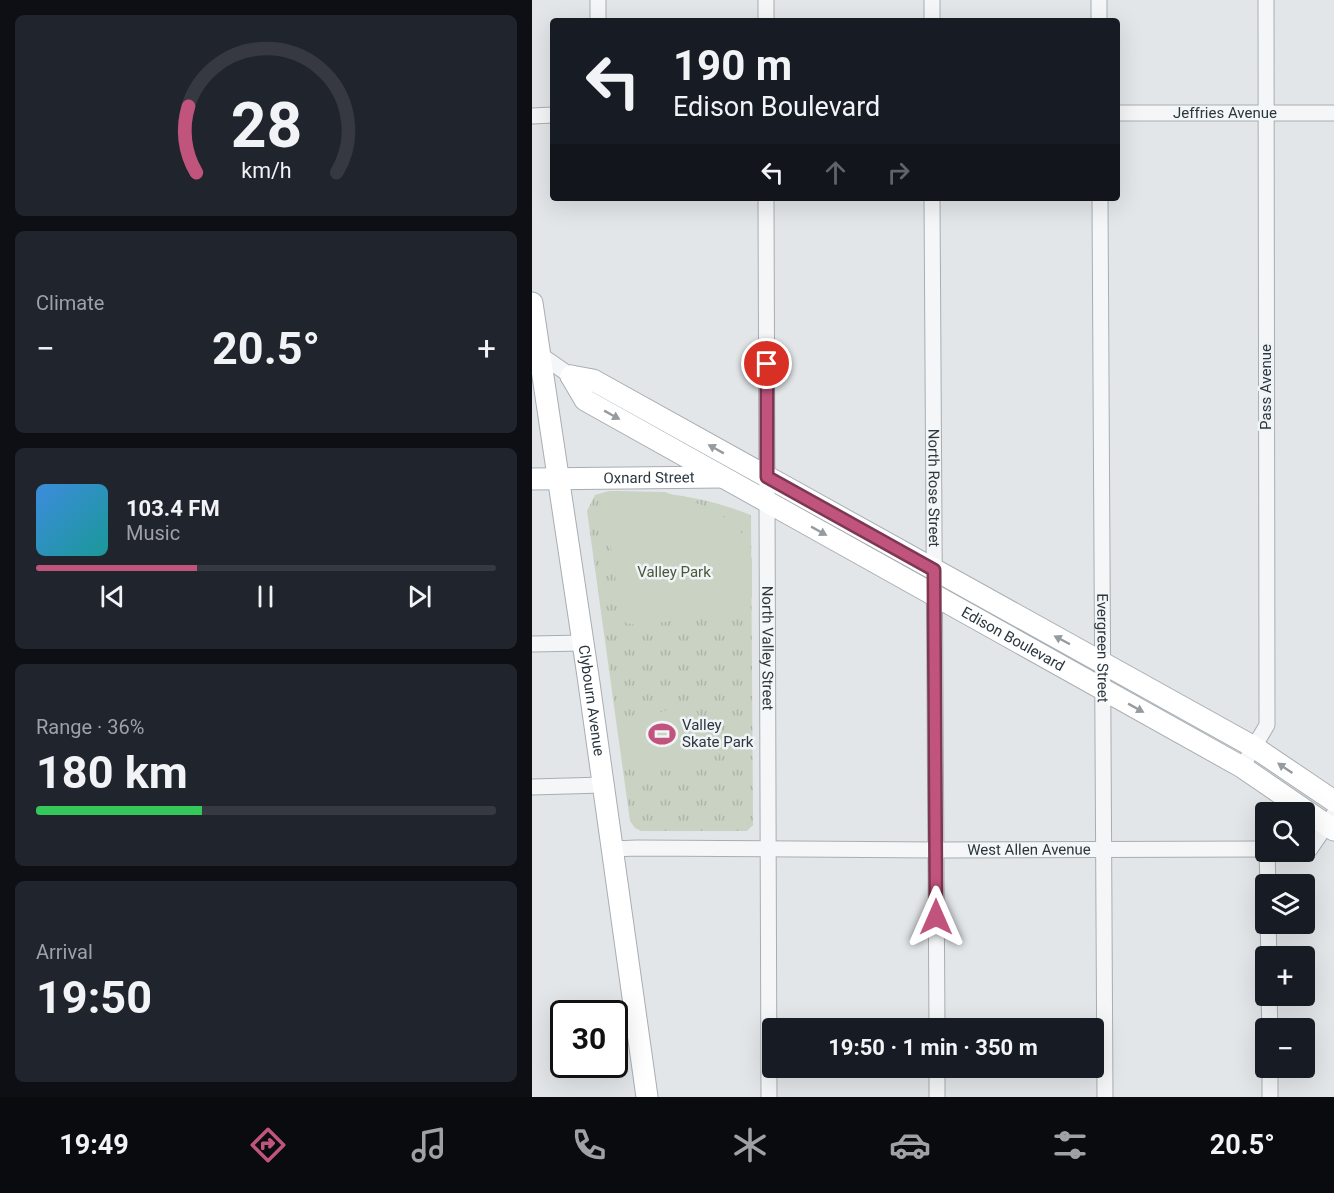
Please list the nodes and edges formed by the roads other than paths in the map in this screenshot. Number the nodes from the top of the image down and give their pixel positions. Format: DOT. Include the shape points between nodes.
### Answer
graph roads {
  1 [pos="598,0"];
  2 [pos="766,0"];
  3 [pos="932,0"];
  4 [pos="1099,0"];
  5 [pos="1266,0"];
  6 [pos="598,18"];
  7 [pos="766,18"];
  8 [pos="932,18"];
  9 [pos="1099,18"];
  10 [pos="1265,112"];
  11 [pos="1120,113"];
  12 [pos="1333,113"];
  13 [pos="550,115"];
  14 [pos="532,116"];
  15 [pos="766,201"];
  16 [pos="932,201"];
  17 [pos="1100,201"];
  18 [pos="532,303"];
  19 [pos="535,351"];
  20 [pos="571,376"];
  21 [pos="722,477"];
  22 [pos="767,477"];
  23 [pos="532,479"];
  24 [pos="559,479"];
  25 [pos="768,503"];
  26 [pos="934,570"];
  27 [pos="934,595"];
  28 [pos="583,643"];
  29 [pos="532,644"];
  30 [pos="1104,662"];
  31 [pos="1104,690"];
  32 [pos="1254,747"];
  33 [pos="1242,767"];
  34 [pos="603,785"];
  35 [pos="532,787"];
  36 [pos="1333,801"];
  37 [pos="1331,823"];
  38 [pos="1315,843"];
  39 [pos="769,848"];
  40 [pos="1104,848"];
  41 [pos="612,849"];
  42 [pos="936,850"];
  43 [pos="1255,851"];
  44 [pos="937,1018"];
  45 [pos="937,1078"];
  46 [pos="1270,1078"];
  47 [pos="647,1097"];
  48 [pos="769,1097"];
  49 [pos="937,1097"];
  50 [pos="1105,1097"];
  51 [pos="1270,1097"];
  1 -- 6 [label="street"];
  2 -- 7 [label="street"];
  3 -- 8 [label="street"];
  4 -- 9 [label="street"];
  5 -- 10 [label="street, Pass Avenue"];
  10 -- 11 [label="street, Jeffries Avenue"];
  10 -- 12 [label="street, Jeffries Avenue"];
  10 -- 32 [label="street, Pass Avenue" via="1267,725"];
  13 -- 14 [label="street"];
  15 -- 22 [label="street, North Valley Street"];
  16 -- 26 [label="street, North Rose Street"];
  17 -- 30 [label="street, Evergreen Street"];
  18 -- 19 [label="main road, Clybourn Avenue"];
  19 -- 20 [label="street, Edison Boulevard"];
  19 -- 24 [label="main road, Clybourn Avenue"];
  20 -- 21 [label="main road, Edison Boulevard, one-way" via="585,400"];
  22 -- 20 [label="main road, Edison Boulevard, one-way" via="593,380"];
  21 -- 22 [label="main road, Oxnard Street"];
  21 -- 24 [label="main road, Oxnard Street"];
  21 -- 25 [label="main road, Edison Boulevard"];
  22 -- 25 [label="street, North Valley Street"];
  22 -- 26 [label="main road, Edison Boulevard"];
  23 -- 24 [label="main road, Oxnard Street"];
  24 -- 28 [label="main road, Clybourn Avenue"];
  25 -- 27 [label="main road, Edison Boulevard, one-way"];
  25 -- 39 [label="street, North Valley Street"];
  26 -- 27 [label="street, North Rose Street"];
  30 -- 26 [label="main road, Edison Boulevard, one-way"];
  27 -- 31 [label="main road, Edison Boulevard"];
  27 -- 42 [label="street, North Rose Street"];
  28 -- 29 [label="street"];
  28 -- 34 [label="main road, Clybourn Avenue"];
  30 -- 31 [label="street, Evergreen Street"];
  30 -- 32 [label="main road, Edison Boulevard"];
  31 -- 33 [label="main road, Edison Boulevard, one-way"];
  31 -- 40 [label="street, Evergreen Street"];
  32 -- 33 [label="street, Pass Avenue"];
  36 -- 32 [label="main road, Edison Boulevard, one-way"];
  33 -- 37 [label="main road, Edison Boulevard"];
  34 -- 35 [label="street"];
  34 -- 41 [label="main road, Clybourn Avenue"];
  37 -- 38 [label="street"];
  39 -- 41 [label="street, West Allen Avenue"];
  39 -- 42 [label="street, West Allen Avenue"];
  39 -- 48 [label="street, North Valley Street"];
  40 -- 42 [label="street, West Allen Avenue"];
  40 -- 43 [label="street, West Allen Avenue"];
  40 -- 50 [label="street, Evergreen Street"];
  41 -- 47 [label="main road, Clybourn Avenue"];
  42 -- 44 [label="street, North Rose Street"];
  45 -- 49 [label="street"];
  46 -- 51 [label="street"];
}
